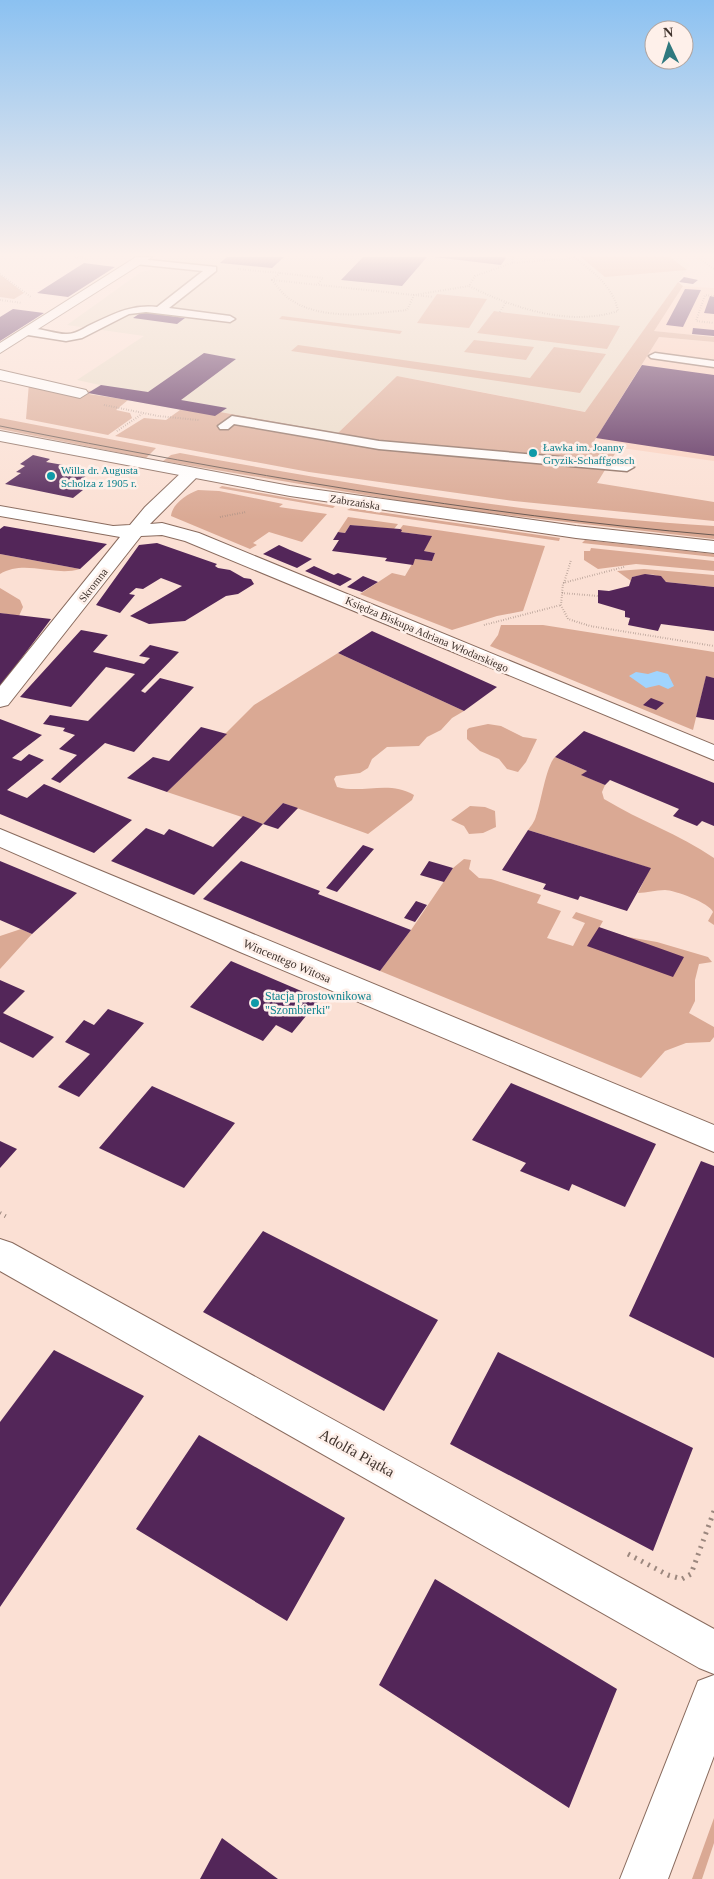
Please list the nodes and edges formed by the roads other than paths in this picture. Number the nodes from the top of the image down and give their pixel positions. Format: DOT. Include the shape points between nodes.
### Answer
graph roads {
  1 [pos="655,356"];
  2 [pos="714,364"];
  3 [pos="0,375"];
  4 [pos="80,393"];
  5 [pos="228,423"];
  6 [pos="0,436"];
  7 [pos="627,467"];
  8 [pos="190,474"];
  9 [pos="0,511"];
  10 [pos="137,530"];
  11 [pos="714,547"];
  12 [pos="0,700"];
  13 [pos="714,753"];
  14 [pos="0,838"];
  15 [pos="714,1139"];
  16 [pos="4,1236"];
  17 [pos="714,1654"];
  18 [pos="714,1697"];
  19 [pos="644,1879"];
  1 -- 2 [label="lane"];
  3 -- 4 [label="street"];
  5 -- 7 [label="lane" via="379,445"];
  6 -- 8 [label="street, Zabrzańska"];
  8 -- 10 [label="street, Skromna" via="151,511"];
  8 -- 11 [label="street, Zabrzańska" via="398,508"];
  9 -- 10 [label="street" via="105,531"];
  10 -- 12 [label="street, Skromna"];
  10 -- 13 [label="street, Księdza Biskupa Adriana Włodarskiego" via="168,530 226,550"];
  14 -- 15 [label="street, Wincentego Witosa"];
  16 -- 17 [label="street, Adolfa Piątka"];
  18 -- 19 [label="street"];
}
